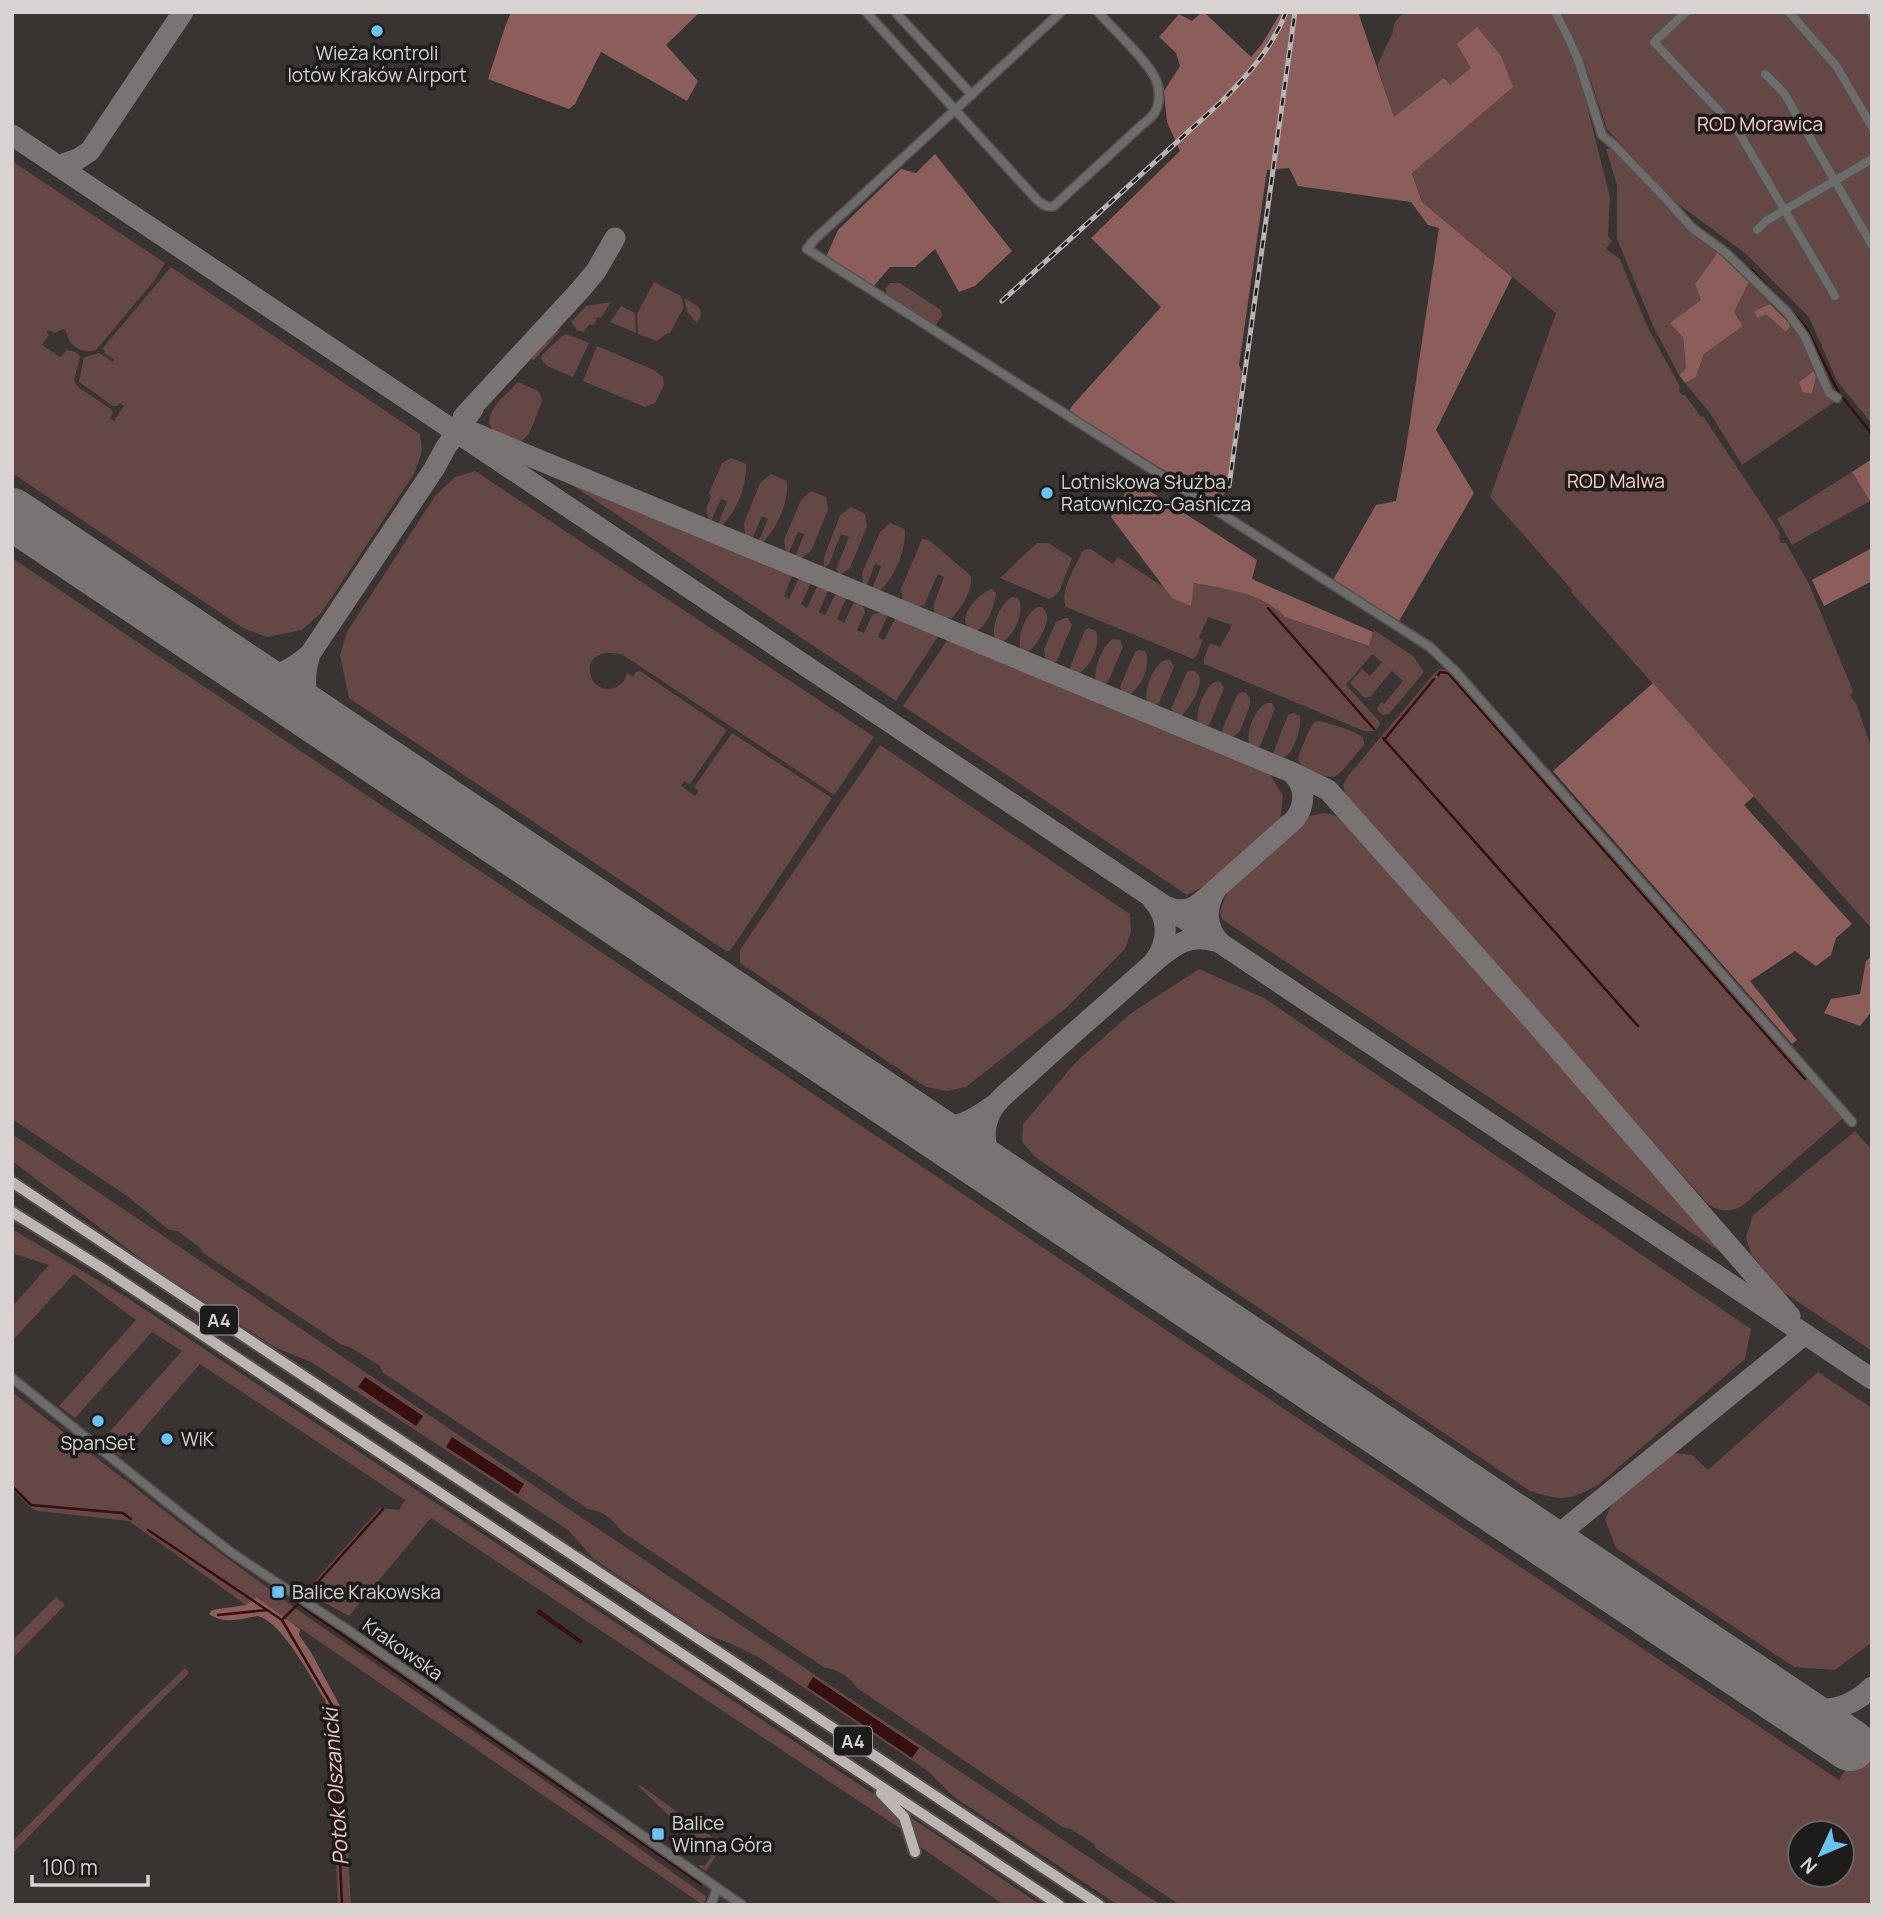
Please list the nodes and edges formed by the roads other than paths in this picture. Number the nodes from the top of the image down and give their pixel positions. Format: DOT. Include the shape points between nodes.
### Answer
graph roads {
  1 [pos="866,12"];
  2 [pos="1061,12"];
  3 [pos="1098,12"];
  4 [pos="1555,12"];
  5 [pos="1686,12"];
  6 [pos="1789,12"];
  7 [pos="897,14"];
  8 [pos="1765,74"];
  9 [pos="972,95"];
  10 [pos="956,110"];
  11 [pos="1872,127"];
  12 [pos="1872,159"];
  13 [pos="1834,181"];
  14 [pos="1784,211"];
  15 [pos="1757,230"];
  16 [pos="1872,245"];
  17 [pos="1835,296"];
  18 [pos="1837,398"];
  19 [pos="1852,1122"];
  20 [pos="12,1182"];
  21 [pos="12,1212"];
  22 [pos="12,1378"];
  23 [pos="856,1770"];
  24 [pos="915,1852"];
  25 [pos="716,1887"];
  26 [pos="711,1905"];
  27 [pos="742,1905"];
  28 [pos="1059,1905"];
  29 [pos="1099,1905"];
  1 -- 10 [label="street"];
  2 -- 9 [label="street"];
  3 -- 10 [label="street" via="1156,79 1158,102 1154,113 1054,206 1038,201"];
  4 -- 18 [label="street" via="1578,60 1602,135 1692,228 1787,312 1805,337 1829,393"];
  5 -- 14 [label="street" via="1654,43 1738,131"];
  6 -- 11 [label="street" via="1837,67"];
  7 -- 9 [label="street"];
  8 -- 13 [label="street" via="1784,93"];
  9 -- 10 [label="street"];
  10 -- 19 [label="street" via="807,249 1430,647"];
  12 -- 13 [label="street"];
  13 -- 14 [label="street"];
  13 -- 16 [label="street"];
  14 -- 15 [label="street"];
  14 -- 17 [label="street"];
  20 -- 29 [label="highway, A4"];
  21 -- 23 [label="highway, A4"];
  22 -- 25 [label="street, Krakowska" via="232,1553"];
  23 -- 24 [label="highway" via="900,1812"];
  23 -- 28 [label="highway, A4"];
  25 -- 26 [label="street"];
  25 -- 27 [label="street, Krakowska"];
}
